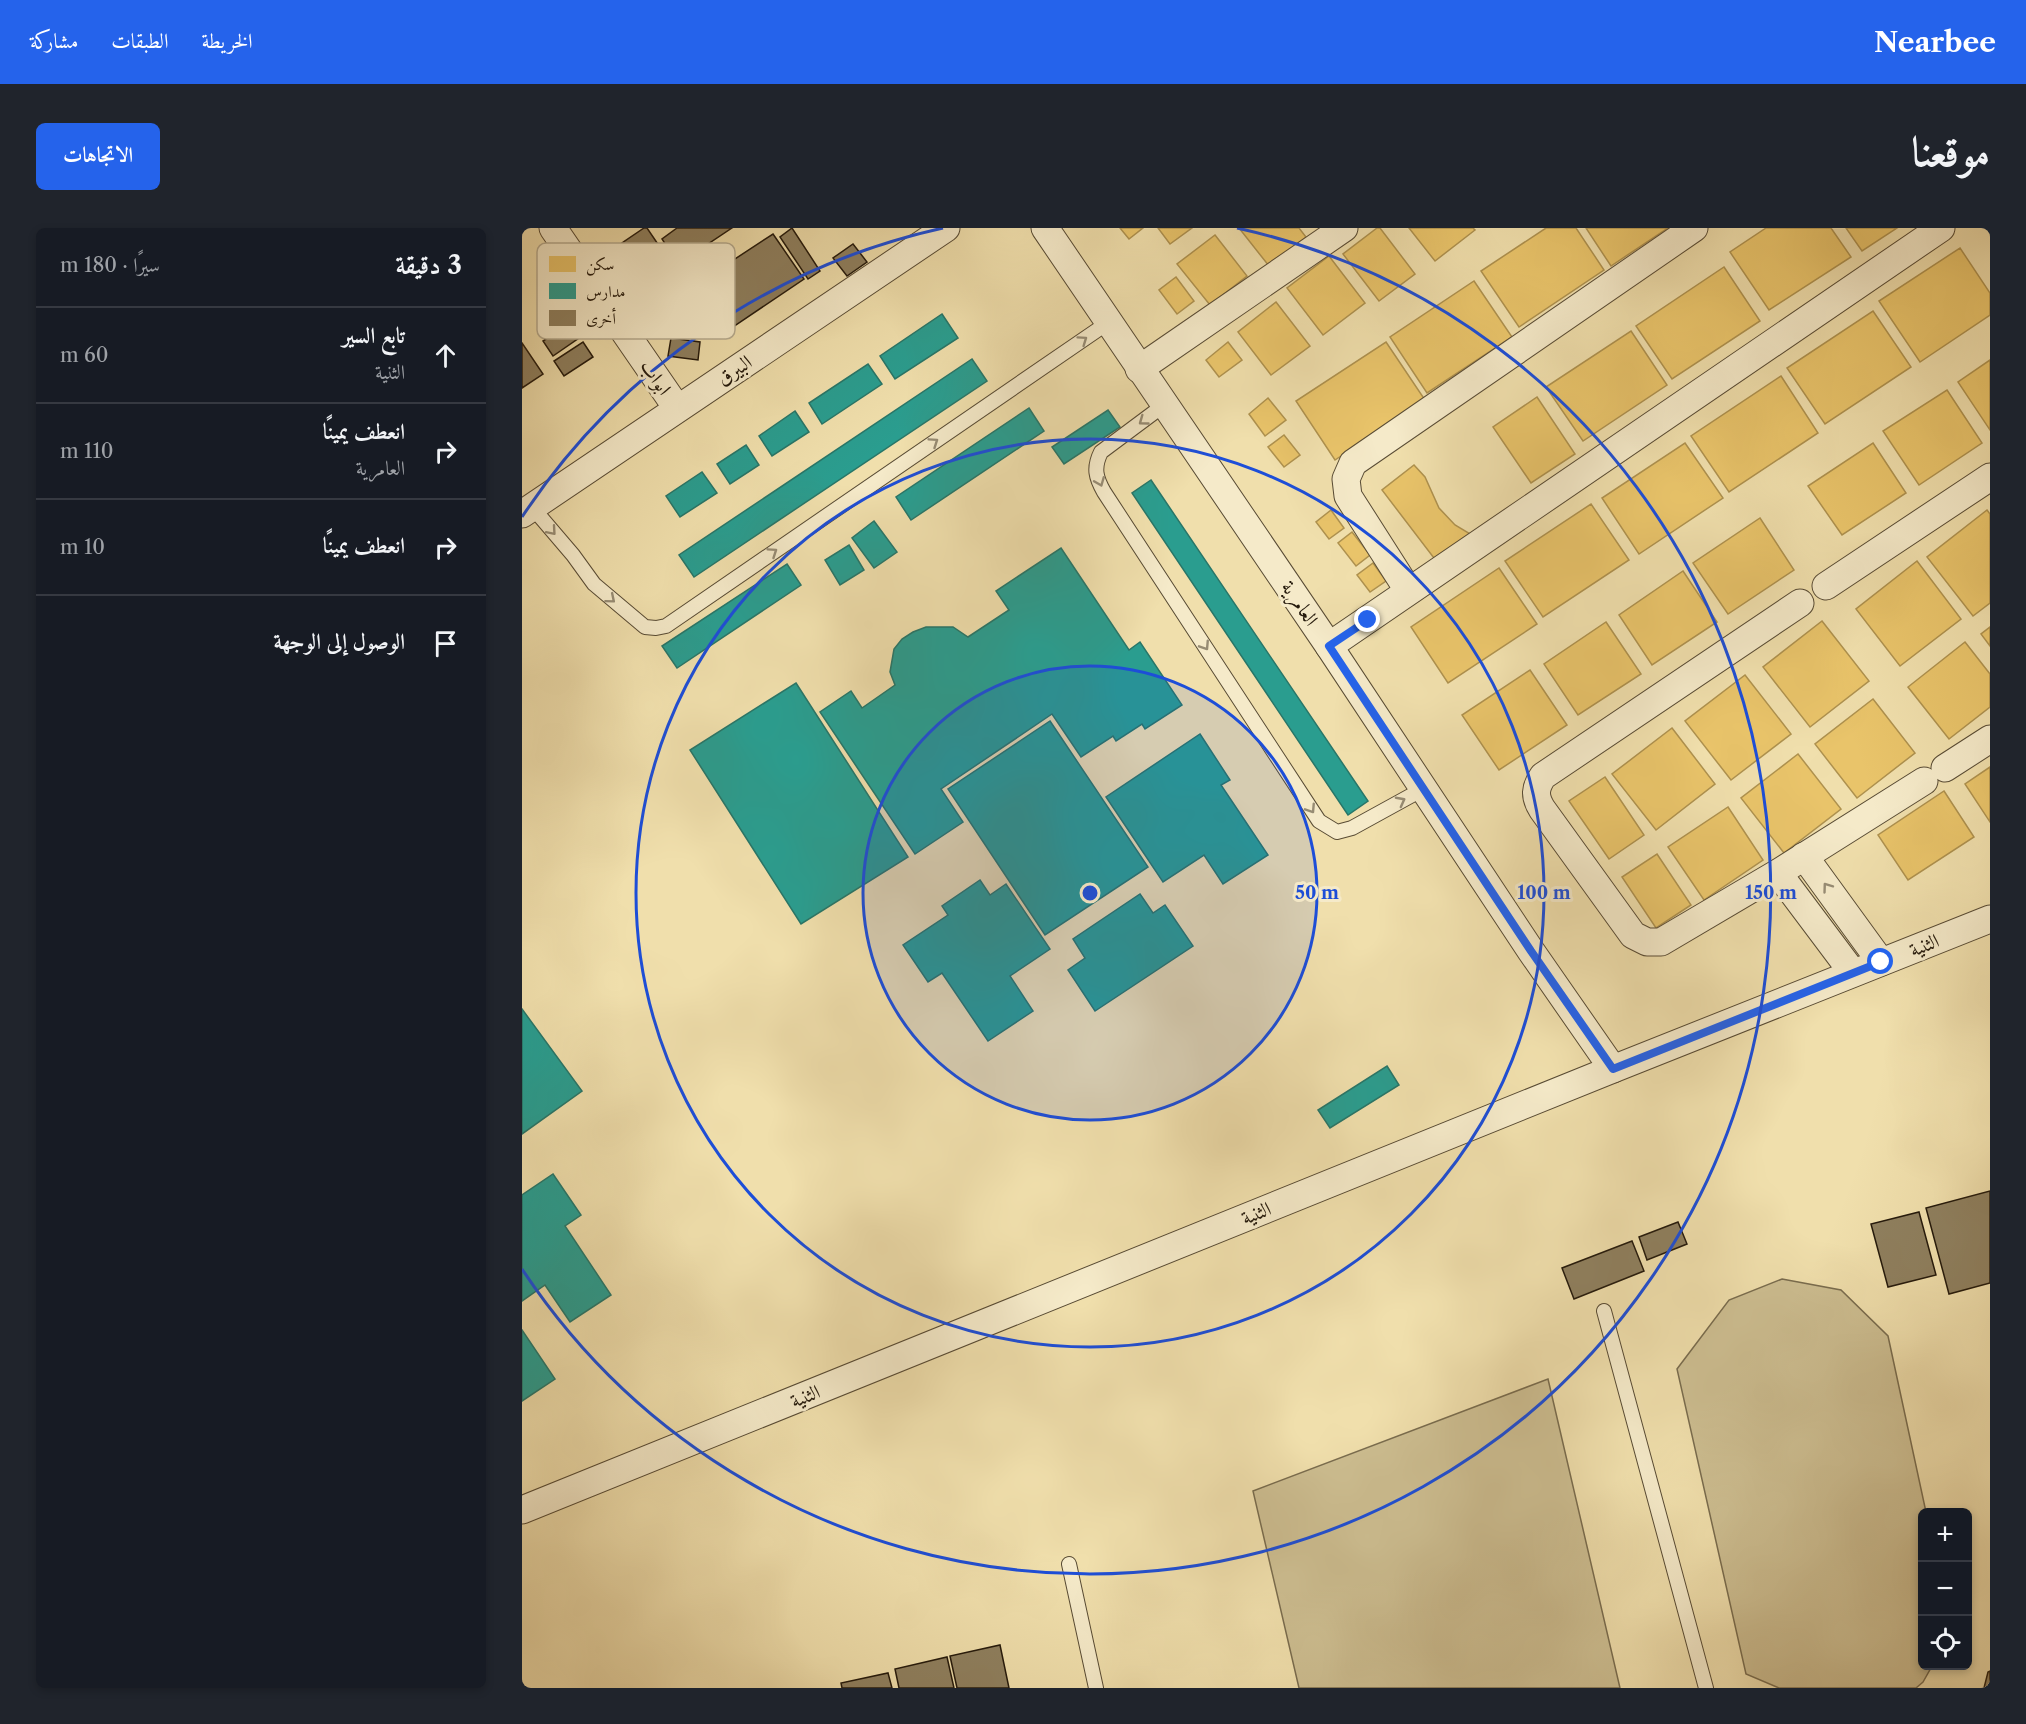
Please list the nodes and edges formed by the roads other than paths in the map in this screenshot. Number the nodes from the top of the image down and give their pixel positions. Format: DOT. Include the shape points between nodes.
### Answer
graph roads {
  1 [pos="553,228"];
  2 [pos="946,228"];
  3 [pos="1045,228"];
  4 [pos="1344,228"];
  5 [pos="1694,228"];
  6 [pos="1941,228"];
  7 [pos="563,243"];
  8 [pos="1109,322"];
  9 [pos="629,339"];
  10 [pos="1139,369"];
  11 [pos="1164,405"];
  12 [pos="677,408"];
  13 [pos="1990,477"];
  14 [pos="527,510"];
  15 [pos="1826,586"];
  16 [pos="1408,590"];
  17 [pos="1800,603"];
  18 [pos="1329,646"];
  19 [pos="1990,739"];
  20 [pos="1424,789"];
  21 [pos="1804,856"];
  22 [pos="1778,873"];
  23 [pos="1990,919"];
  24 [pos="1881,962"];
  25 [pos="1853,973"];
  26 [pos="1613,1069"];
  27 [pos="1604,1311"];
  28 [pos="522,1510"];
  29 [pos="1069,1564"];
  30 [pos="1096,1688"];
  31 [pos="1706,1688"];
  1 -- 7 [label="street, ابواب"];
  2 -- 12 [label="street, البيرق"];
  3 -- 8 [label="street, العامرية"];
  4 -- 10 [label="street"];
  5 -- 16 [label="street" via="1353,463 1346,479 1348,496"];
  6 -- 16 [label="street"];
  8 -- 10 [label="street, العامرية"];
  14 -- 8 [label="lane, one-way" via="573,555 594,584 645,627 666,626"];
  9 -- 12 [label="street, ابواب"];
  10 -- 11 [label="street, العامرية"];
  11 -- 18 [label="street, العامرية"];
  11 -- 20 [label="lane, one-way" via="1101,452 1095,463 1096,477 1319,821 1337,832 1352,828"];
  12 -- 14 [label="street, البيرق"];
  13 -- 15 [label="street"];
  16 -- 18 [label="street"];
  17 -- 22 [label="street" via="1543,776 1536,786 1536,798 1542,809 1633,935 1647,942 1661,942 1675,935"];
  18 -- 20 [label="street, العامرية"];
  19 -- 21 [label="street"];
  20 -- 26 [label="street, العامرية"];
  21 -- 22 [label="street"];
  24 -- 21 [label="street, one-way"];
  22 -- 25 [label="street"];
  23 -- 24 [label="street, الثنية"];
  24 -- 25 [label="street, الثنية"];
  25 -- 26 [label="street, الثنية"];
  26 -- 28 [label="street, الثنية"];
  27 -- 31 [label="lane"];
  29 -- 30 [label="lane"];
}
